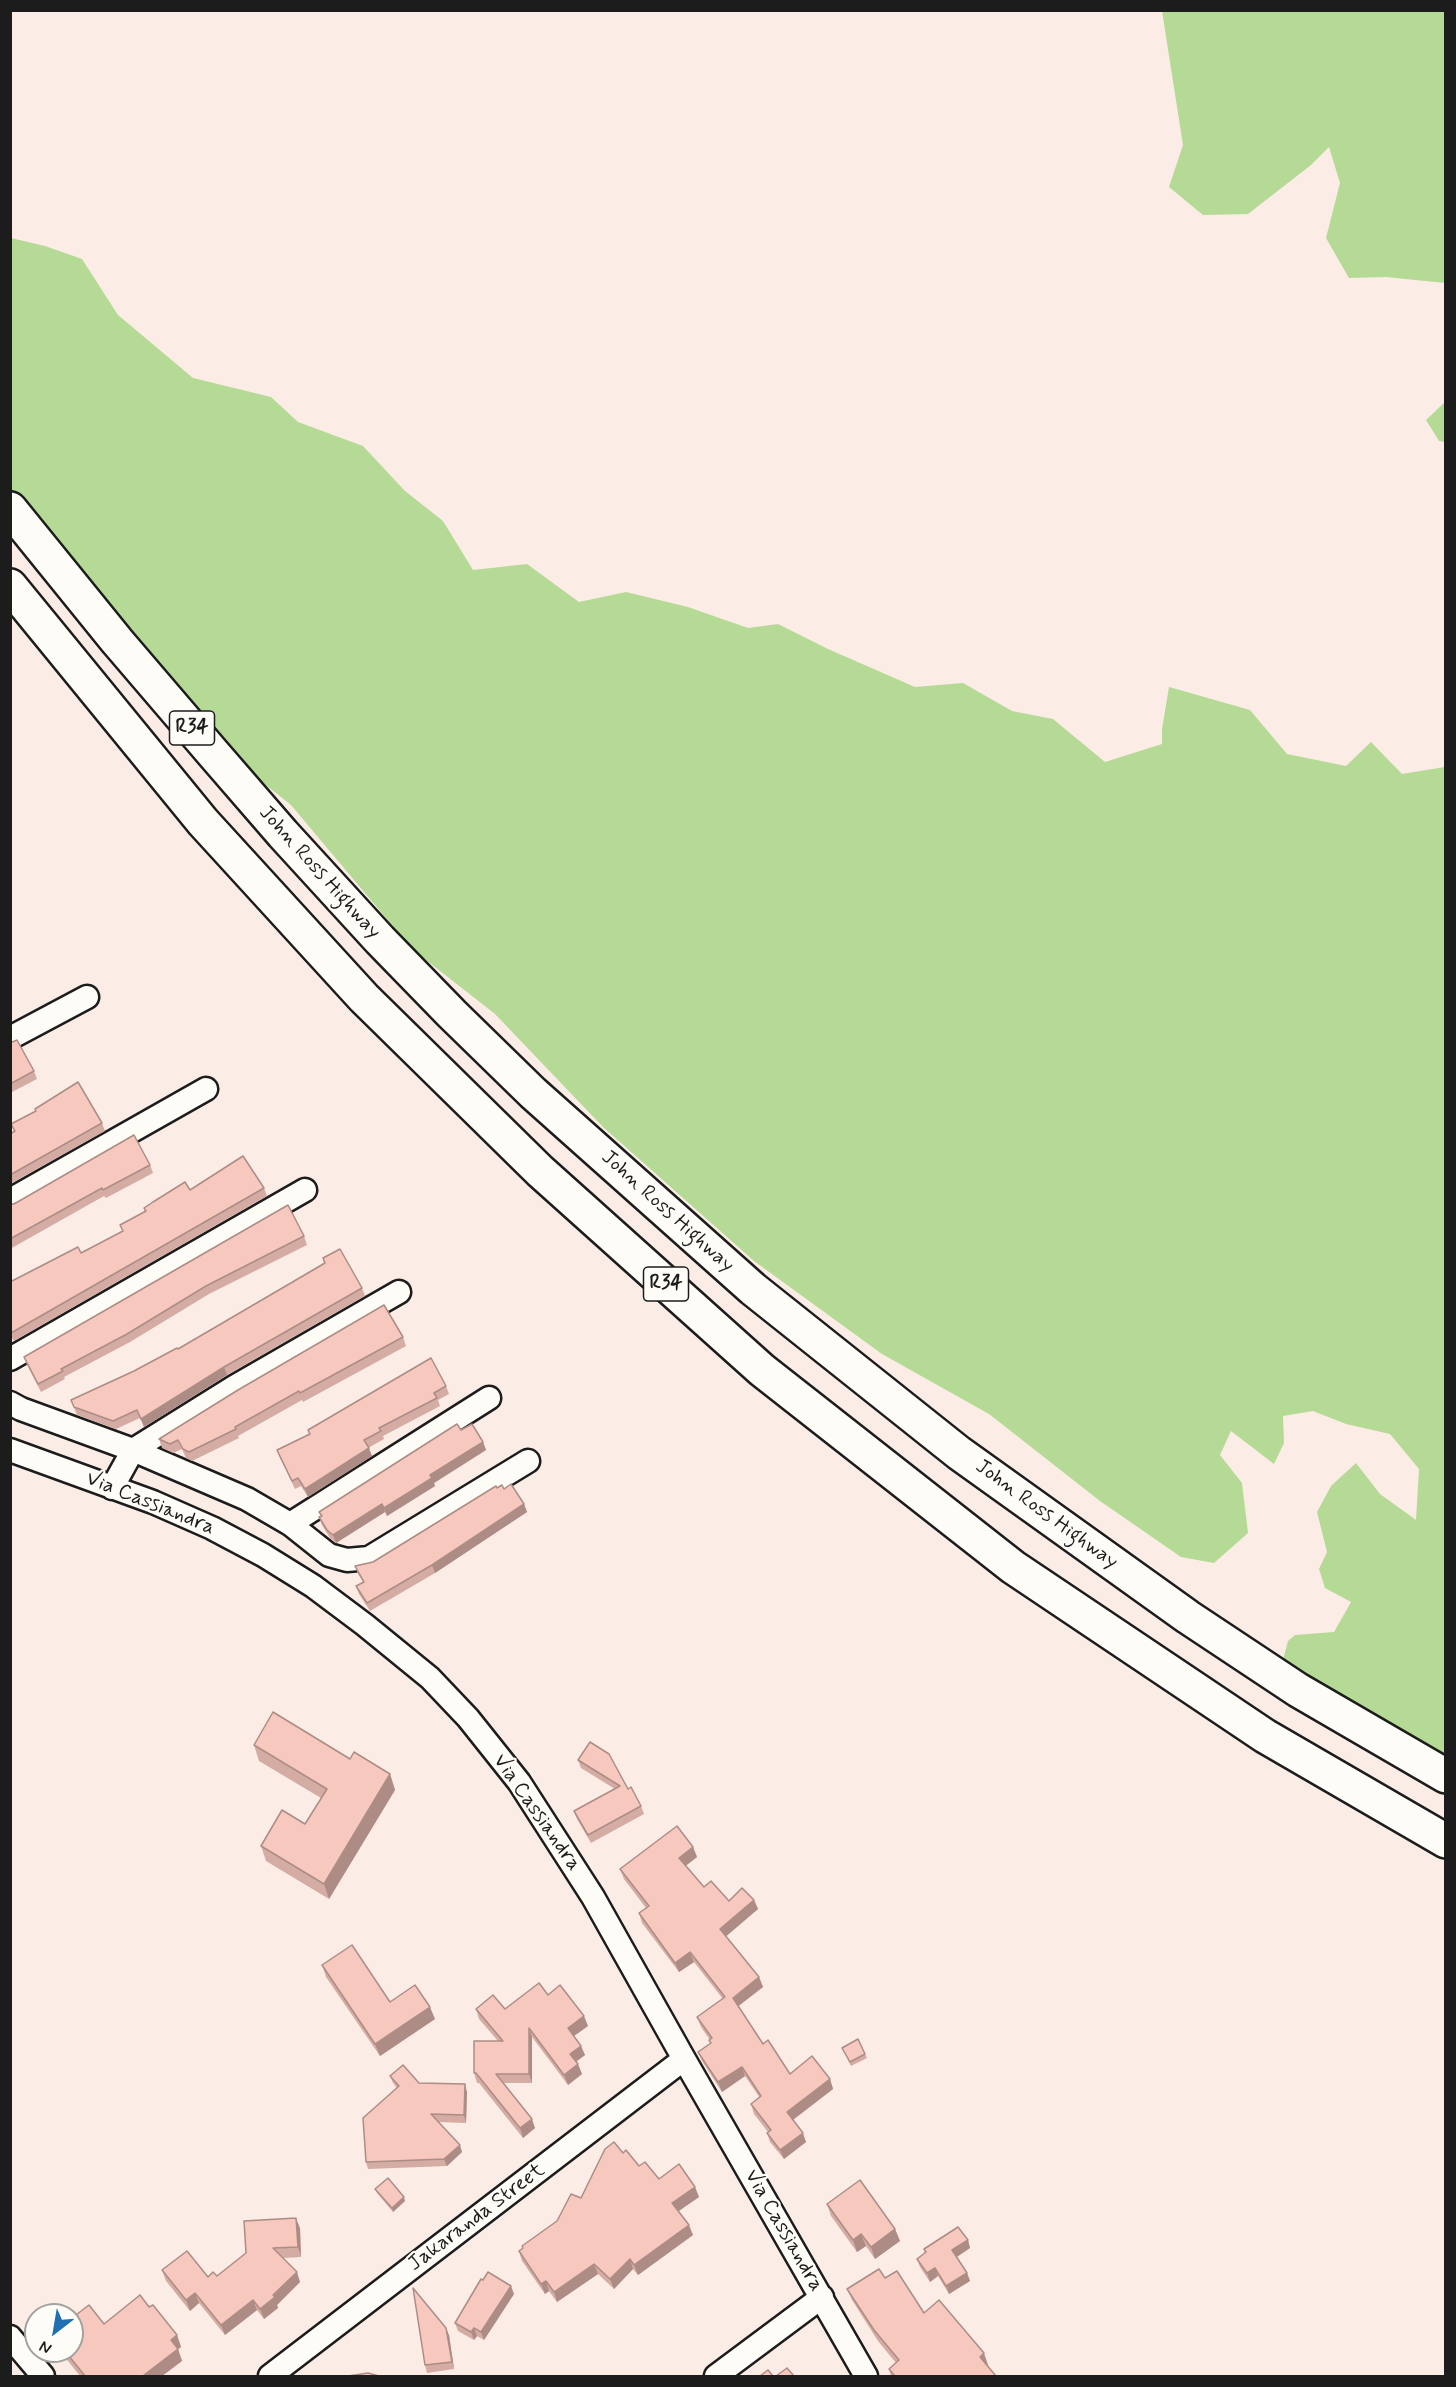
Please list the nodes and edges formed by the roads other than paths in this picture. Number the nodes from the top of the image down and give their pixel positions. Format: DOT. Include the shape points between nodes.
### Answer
graph roads {
  1 [pos="10,509"];
  2 [pos="10,586"];
  3 [pos="87,997"];
  4 [pos="10,1038"];
  5 [pos="206,1089"];
  6 [pos="305,1190"];
  7 [pos="10,1200"];
  8 [pos="399,1292"];
  9 [pos="10,1359"];
  10 [pos="489,1398"];
  11 [pos="10,1403"];
  12 [pos="10,1450"];
  13 [pos="133,1450"];
  14 [pos="528,1461"];
  15 [pos="112,1488"];
  16 [pos="290,1524"];
  17 [pos="1446,1776"];
  18 [pos="1446,1841"];
  19 [pos="684,2059"];
  20 [pos="822,2297"];
  21 [pos="10,2337"];
  22 [pos="42,2376"];
  23 [pos="270,2376"];
  24 [pos="716,2376"];
  25 [pos="866,2376"];
  1 -- 17 [label="main road, John Ross Highway / R34" via="219,760 380,940 533,1093 753,1289 959,1453 1188,1617 1298,1689"];
  2 -- 18 [label="main road, R34" via="203,822 364,998 540,1171 762,1370 1013,1567 1265,1736"];
  3 -- 4 [label="street"];
  5 -- 7 [label="street"];
  6 -- 9 [label="street"];
  8 -- 13 [label="street"];
  10 -- 16 [label="street"];
  11 -- 13 [label="street"];
  12 -- 15 [label="street, Via Cassiandra"];
  13 -- 15 [label="street"];
  13 -- 16 [label="street" via="247,1499"];
  14 -- 16 [label="street" via="369,1558 347,1560 329,1555"];
  15 -- 19 [label="street, Via Cassiandra" via="212,1528 263,1555 321,1593 430,1678 519,1782 593,1897"];
  19 -- 20 [label="street, Via Cassiandra"];
  19 -- 23 [label="street, Jakaranda Street"];
  20 -- 24 [label="street"];
  20 -- 25 [label="street, Via Cassiandra"];
  21 -- 22 [label="street"];
}
